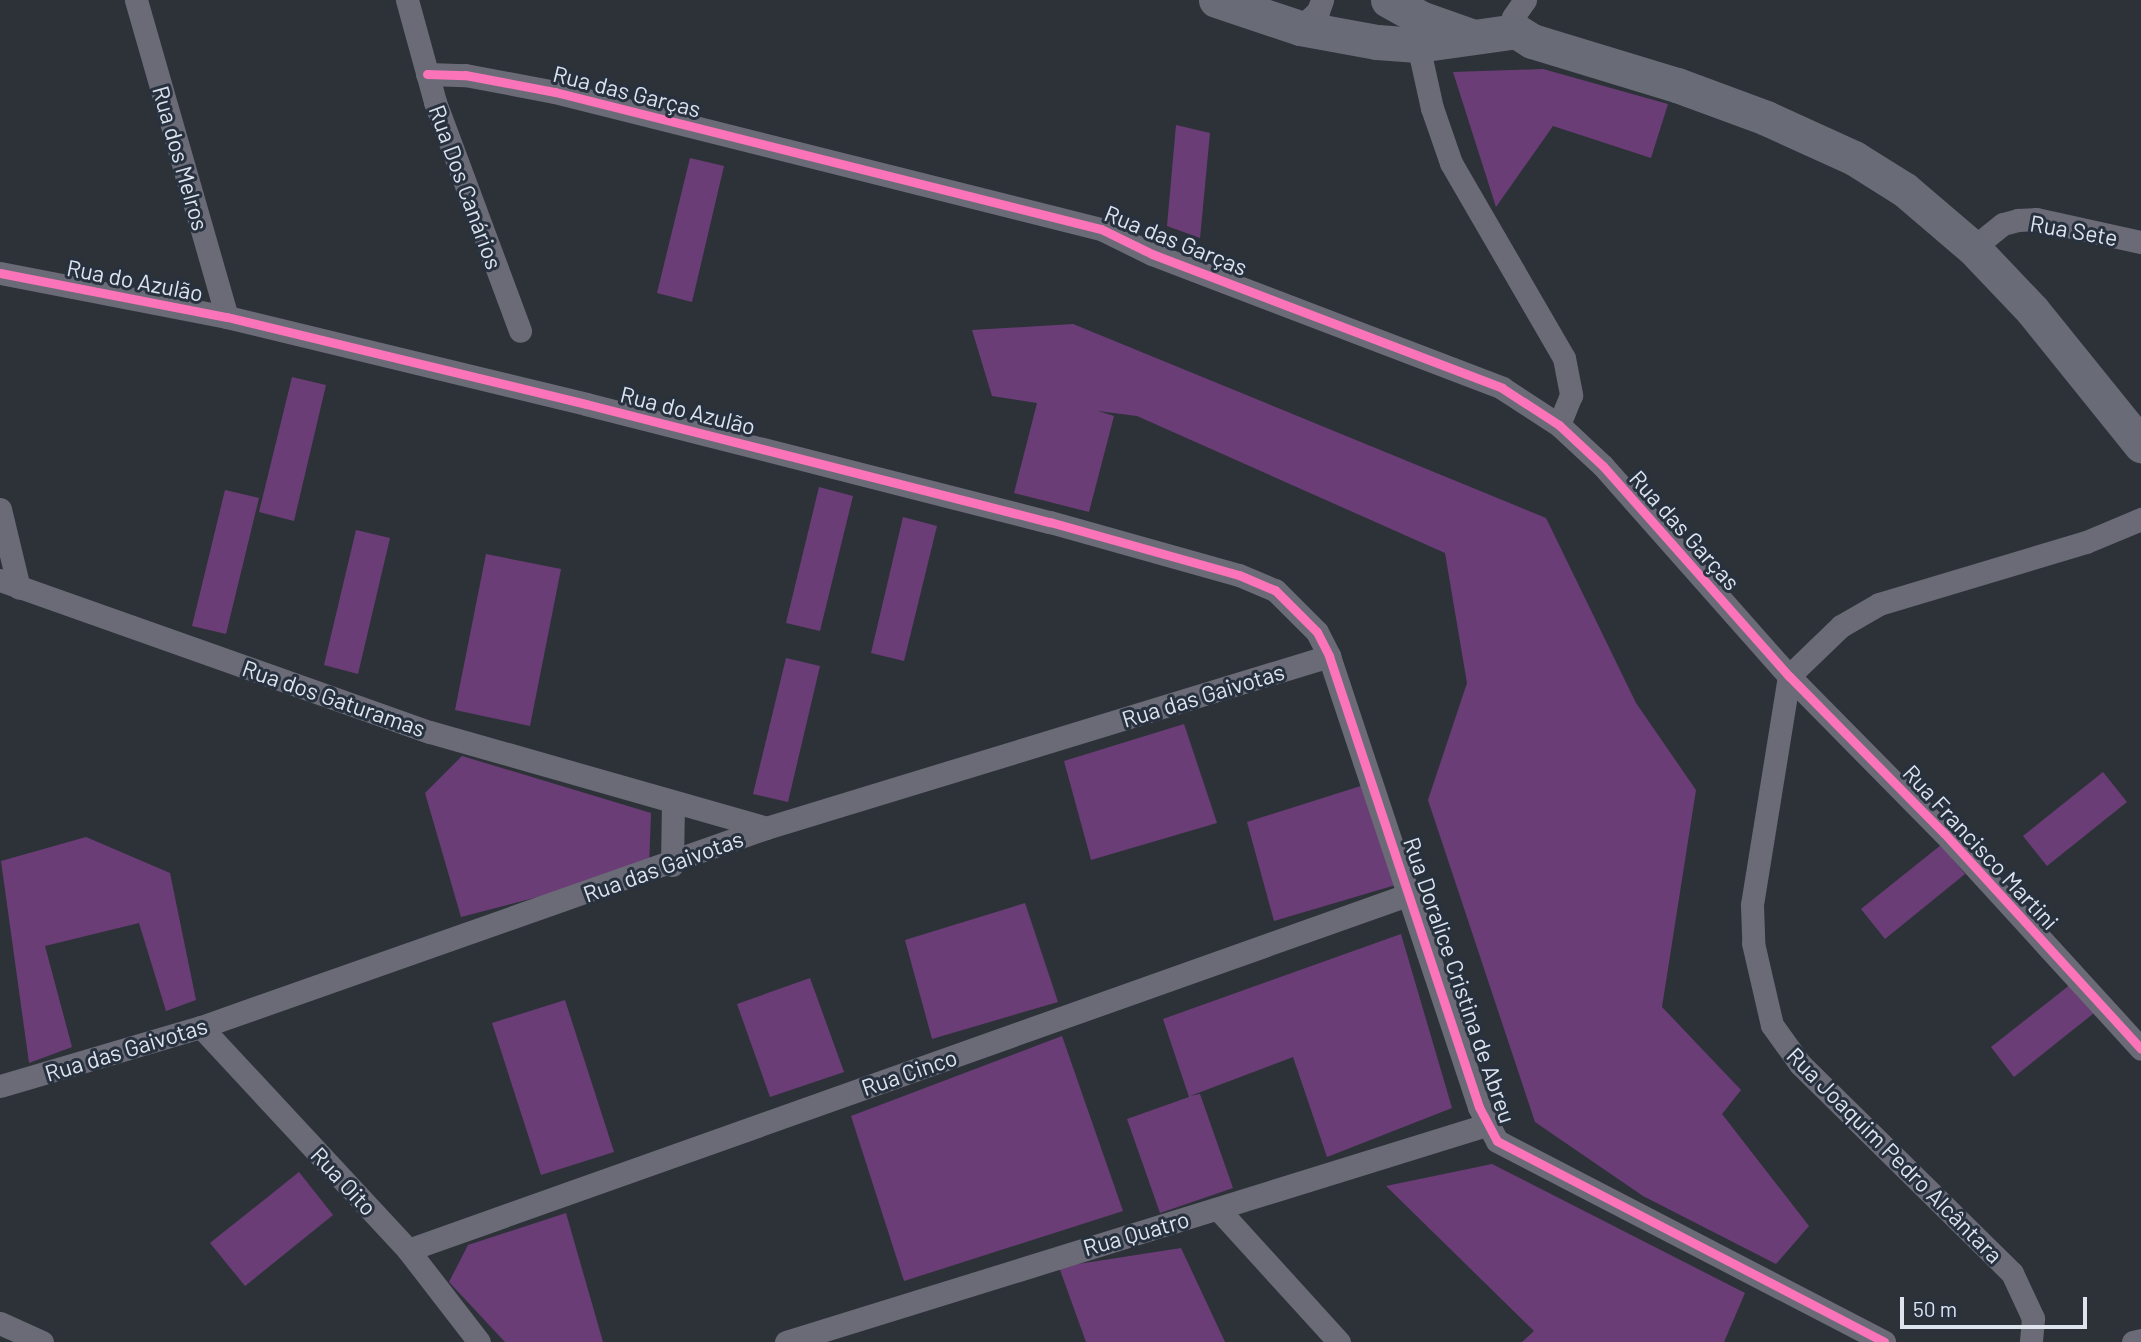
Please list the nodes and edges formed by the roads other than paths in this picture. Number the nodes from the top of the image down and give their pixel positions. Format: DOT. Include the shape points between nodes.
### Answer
graph roads {
  1 [pos="136,0"];
  2 [pos="407,0"];
  3 [pos="1216,0"];
  4 [pos="1322,0"];
  5 [pos="1388,0"];
  6 [pos="1520,15"];
  7 [pos="1300,28"];
  8 [pos="1419,32"];
  9 [pos="427,74"];
  10 [pos="2141,242"];
  11 [pos="1973,247"];
  12 [pos="0,273"];
  13 [pos="227,317"];
  14 [pos="520,331"];
  15 [pos="1559,425"];
  16 [pos="2141,445"];
  17 [pos="0,509"];
  18 [pos="2141,519"];
  19 [pos="10,584"];
  20 [pos="1329,656"];
  21 [pos="1789,676"];
  22 [pos="673,802"];
  23 [pos="766,828"];
  24 [pos="672,865"];
  25 [pos="1410,894"];
  26 [pos="201,1027"];
  27 [pos="2141,1049"];
  28 [pos="0,1086"];
  29 [pos="1486,1125"];
  30 [pos="1218,1209"];
  31 [pos="408,1250"];
  32 [pos="0,1323"];
  33 [pos="2141,1340"];
  34 [pos="42,1342"];
  35 [pos="479,1342"];
  36 [pos="786,1342"];
  37 [pos="1339,1342"];
  38 [pos="1884,1342"];
  39 [pos="2031,1342"];
  40 [pos="2133,1342"];
  1 -- 13 [label="street, Rua dos Melros"];
  2 -- 9 [label="street, Rua Dos Canários"];
  3 -- 7 [label="main road"];
  4 -- 7 [label="street" via="1318,12"];
  5 -- 8 [label="main road"];
  6 -- 8 [label="main road" via="1474,37"];
  6 -- 11 [label="main road" via="1532,41 1766,117 1854,158 1905,190"];
  7 -- 8 [label="main road"];
  8 -- 15 [label="street" via="1432,108 1451,163 1564,358 1571,395"];
  9 -- 14 [label="street, Rua Dos Canários"];
  9 -- 15 [label="street, Rua das Garças" via="465,75 555,92 1101,229 1164,258 1502,388"];
  10 -- 11 [label="street, Rua Sete" via="2036,219 2003,224"];
  11 -- 16 [label="main road" via="2032,310"];
  12 -- 13 [label="street, Rua do Azulão"];
  13 -- 20 [label="street, Rua do Azulão" via="1050,522 1239,575 1275,590 1299,609"];
  15 -- 21 [label="street, Rua das Garças" via="1603,466"];
  17 -- 19 [label="street"];
  18 -- 21 [label="street" via="2086,542 1879,604 1841,625"];
  19 -- 22 [label="street, Rua dos Gaturamas" via="430,732"];
  20 -- 23 [label="street, Rua das Gaivotas"];
  20 -- 25 [label="street, Rua Doralice Cristina de Abreu"];
  21 -- 27 [label="street, Rua Francisco Martini" via="1944,833"];
  21 -- 39 [label="street, Rua Joaquim Pedro Alcântara" via="1752,905 1752,943 1772,1025 1800,1064 2012,1273 2033,1318"];
  22 -- 23 [label="street, Rua dos Gaturamas"];
  22 -- 24 [label="street"];
  23 -- 24 [label="street, Rua das Gaivotas"];
  24 -- 26 [label="street, Rua das Gaivotas"];
  25 -- 29 [label="street, Rua Doralice Cristina de Abreu"];
  25 -- 31 [label="street, Rua Cinco"];
  26 -- 28 [label="street, Rua das Gaivotas"];
  26 -- 31 [label="street, Rua Oito"];
  29 -- 30 [label="street, Rua Quatro"];
  29 -- 38 [label="street, Rua Doralice Cristina de Abreu" via="1497,1141 1512,1151"];
  30 -- 36 [label="street, Rua Quatro"];
  30 -- 37 [label="street"];
  31 -- 35 [label="street, Rua Oito"];
  32 -- 34 [label="street"];
  33 -- 40 [label="street"];
}
